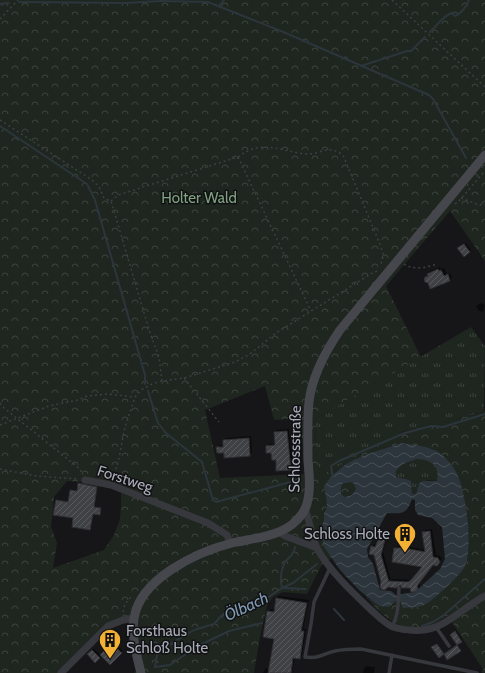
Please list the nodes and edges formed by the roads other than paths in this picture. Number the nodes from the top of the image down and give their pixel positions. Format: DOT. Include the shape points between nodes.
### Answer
graph roads {
  1 [pos="485,155"];
  2 [pos="85,480"];
  3 [pos="305,509"];
  4 [pos="278,532"];
  5 [pos="230,544"];
  6 [pos="317,548"];
  7 [pos="330,568"];
  8 [pos="399,588"];
  9 [pos="485,596"];
  10 [pos="134,618"];
  11 [pos="436,626"];
  12 [pos="392,627"];
  13 [pos="449,646"];
  14 [pos="392,655"];
  15 [pos="61,673"];
  16 [pos="141,673"];
  17 [pos="389,673"];
  18 [pos="477,673"];
  1 -- 3 [label="main road, Schlossstraße" via="340,330 321,360 309,401 310,481"];
  2 -- 5 [label="street, Forstweg" via="111,485 208,523 227,535"];
  3 -- 4 [label="main road, Schlossstraße" via="290,526"];
  3 -- 6 [label="street"];
  4 -- 5 [label="main road, Schlossstraße"];
  4 -- 6 [label="street"];
  5 -- 10 [label="main road, Schlossstraße" via="202,553 162,576 145,594"];
  6 -- 7 [label="street"];
  7 -- 12 [label="street" via="353,594"];
  7 -- 14 [label="lane" via="314,602 305,657 315,658 348,648"];
  8 -- 12 [label="lane"];
  9 -- 11 [label="street"];
  10 -- 15 [label="street" via="108,626"];
  10 -- 16 [label="main road, Schlossstraße" via="135,648"];
  11 -- 12 [label="street" via="425,630"];
  11 -- 13 [label="lane"];
  14 -- 17 [label="lane"];
  14 -- 18 [label="lane"];
}
